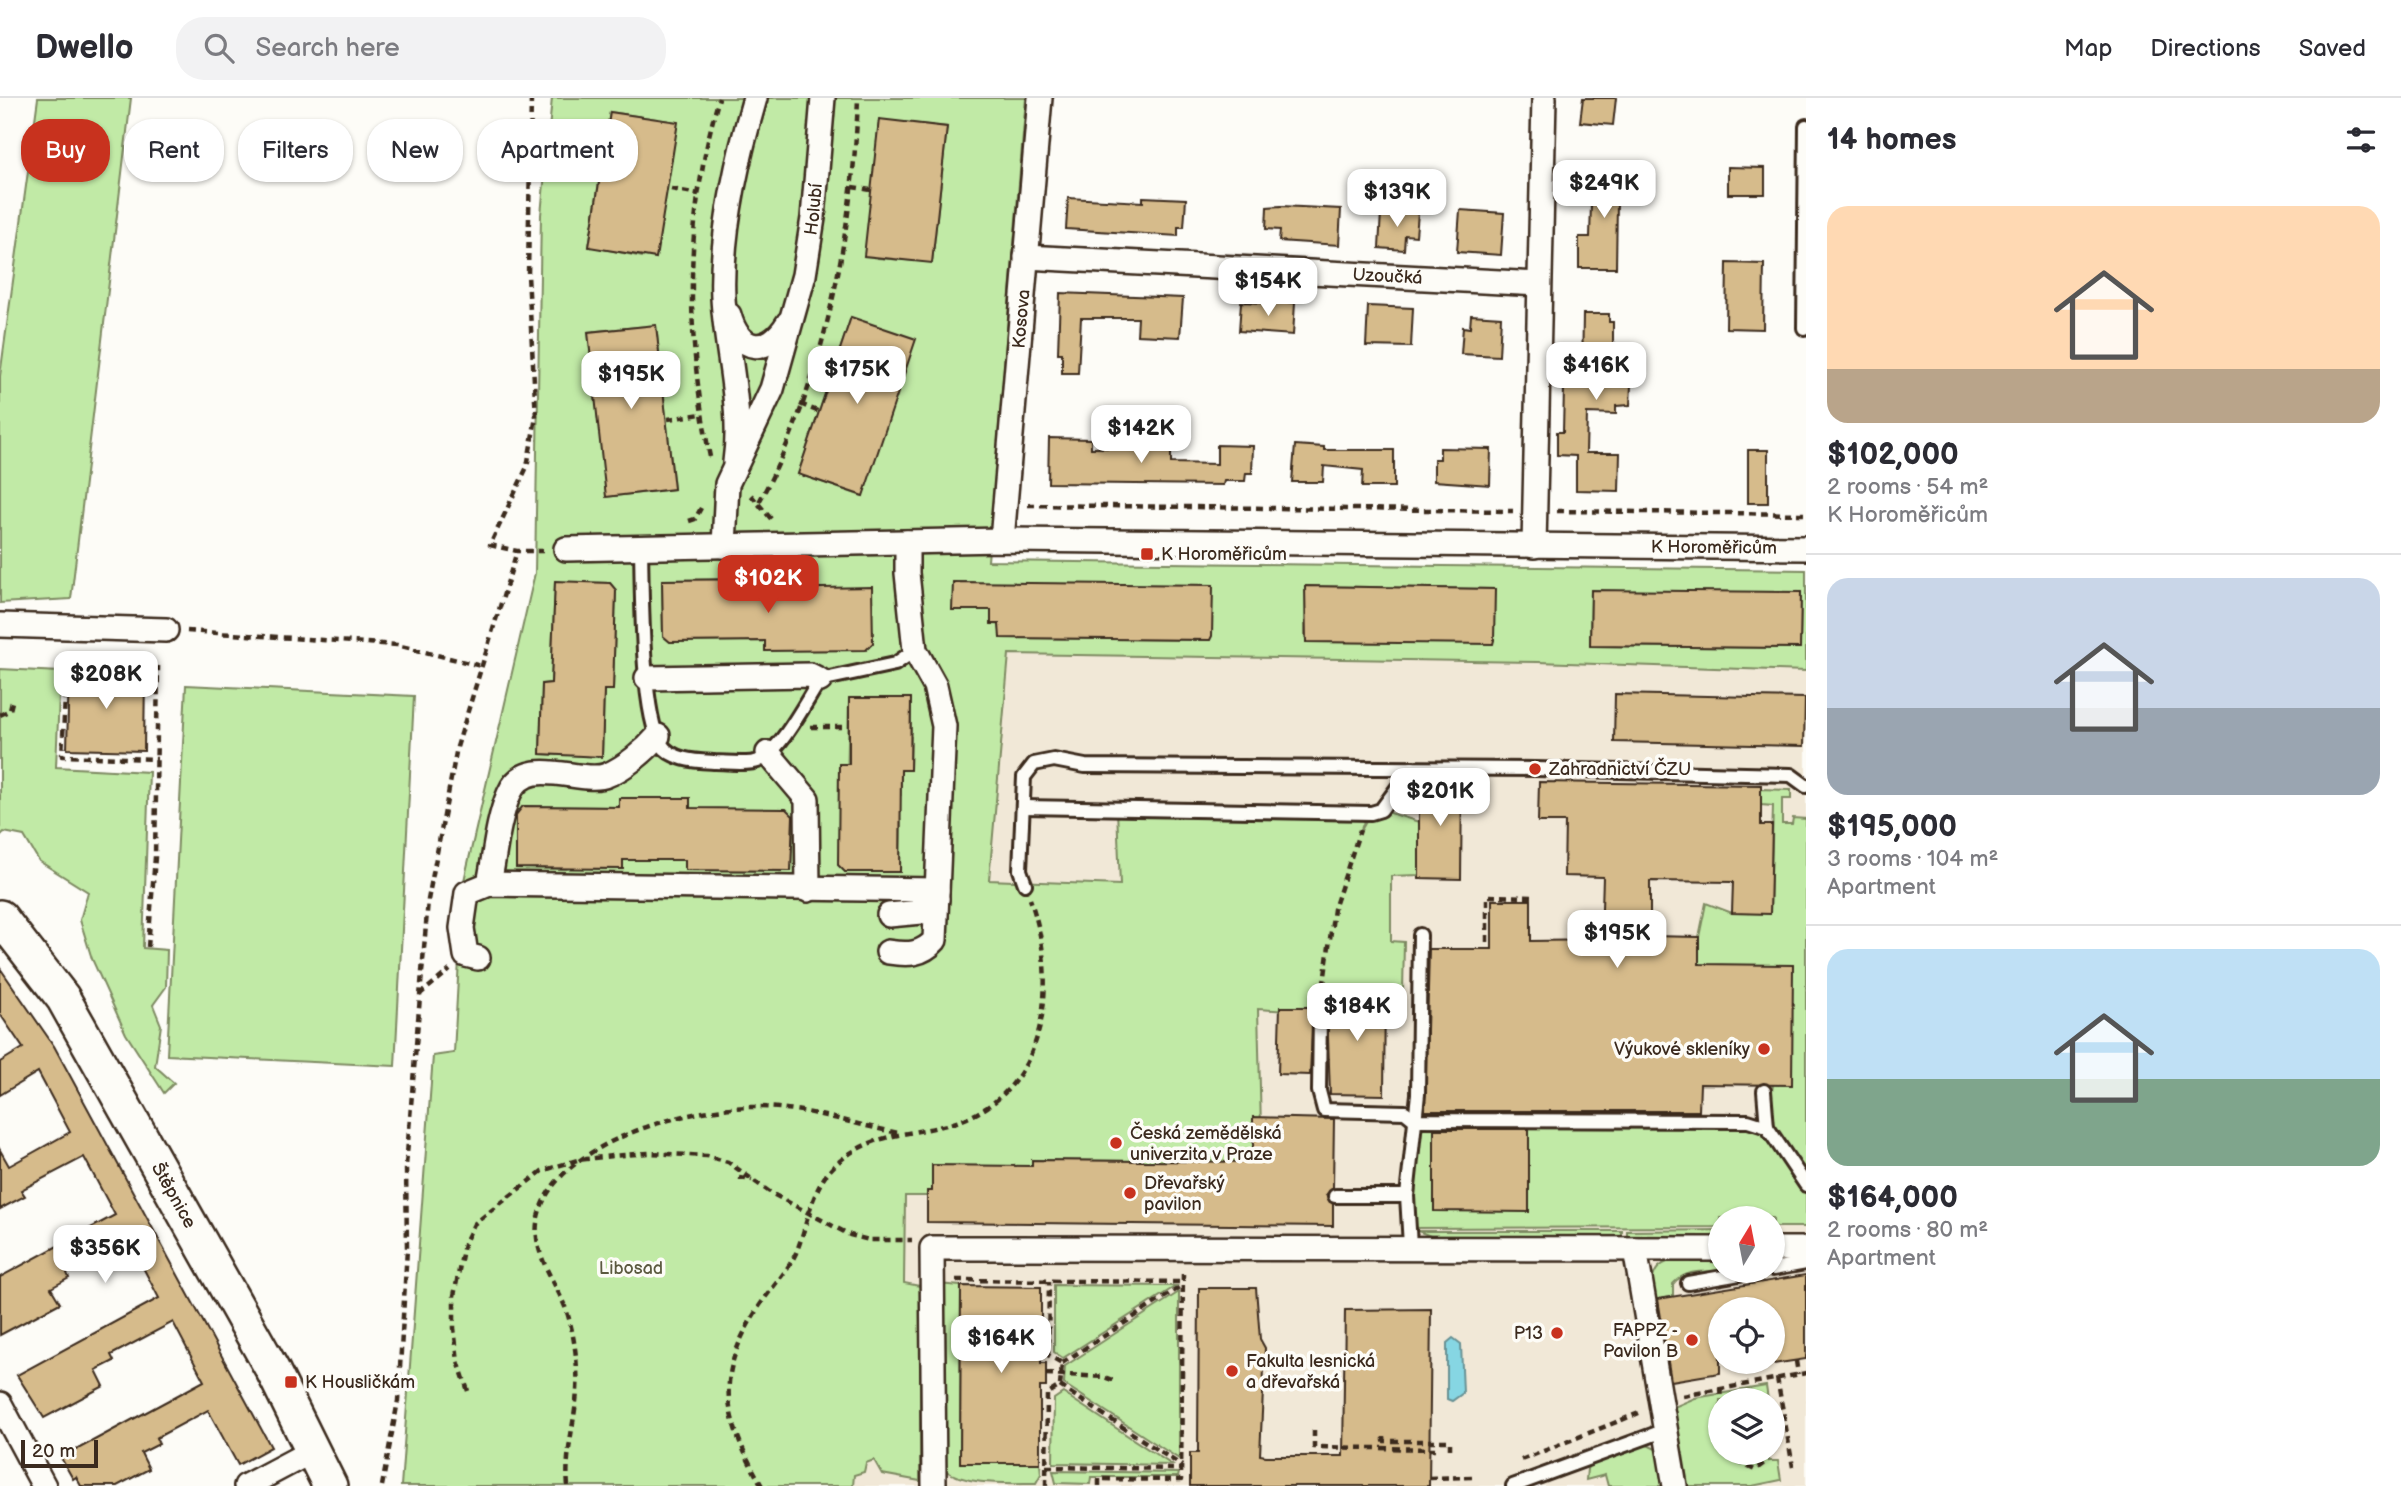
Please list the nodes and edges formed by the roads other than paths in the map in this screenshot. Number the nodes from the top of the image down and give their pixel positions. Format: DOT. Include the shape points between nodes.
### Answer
graph roads {
  1 [pos="755,98"];
  2 [pos="1040,98"];
  3 [pos="1544,98"];
  4 [pos="822,99"];
  5 [pos="1806,126"];
  6 [pos="1026,257"];
  7 [pos="1539,284"];
  8 [pos="723,295"];
  9 [pos="794,314"];
  10 [pos="1804,328"];
  11 [pos="725,478"];
  12 [pos="1002,540"];
  13 [pos="907,542"];
  14 [pos="724,546"];
  15 [pos="1534,546"];
  16 [pos="640,547"];
  17 [pos="1806,548"];
  18 [pos="566,549"];
  19 [pos="0,625"];
  20 [pos="166,630"];
  21 [pos="915,650"];
  22 [pos="648,678"];
  23 [pos="820,680"];
  24 [pos="658,736"];
  25 [pos="768,753"];
  26 [pos="1412,768"];
  27 [pos="1806,786"];
  28 [pos="1023,807"];
  29 [pos="489,884"];
  30 [pos="1025,884"];
  31 [pos="808,890"];
  32 [pos="937,894"];
  33 [pos="889,915"];
  34 [pos="0,917"];
  35 [pos="1420,935"];
  36 [pos="888,952"];
  37 [pos="472,957"];
  38 [pos="1320,1013"];
  39 [pos="1764,1091"];
  40 [pos="1415,1120"];
  41 [pos="1767,1127"];
  42 [pos="1806,1185"];
  43 [pos="1335,1196"];
  44 [pos="1407,1196"];
  45 [pos="1410,1246"];
  46 [pos="1635,1249"];
  47 [pos="1708,1249"];
  48 [pos="1785,1249"];
  49 [pos="1806,1249"];
  50 [pos="1806,1263"];
  51 [pos="1785,1267"];
  52 [pos="1708,1280"];
  53 [pos="1688,1283"];
  54 [pos="2,1413"];
  55 [pos="1665,1430"];
  56 [pos="312,1451"];
  57 [pos="44,1486"];
  58 [pos="246,1486"];
  59 [pos="330,1486"];
  60 [pos="934,1486"];
  61 [pos="1513,1486"];
  62 [pos="1675,1486"];
  1 -- 8 [label="street, Holubí" via="728,227"];
  2 -- 6 [label="street, Kosova"];
  3 -- 7 [label="street"];
  4 -- 9 [label="street, Holubí" via="813,218"];
  5 -- 10 [label="lane"];
  6 -- 7 [label="street, Uzoučká"];
  6 -- 12 [label="street, Kosova"];
  7 -- 15 [label="street"];
  8 -- 9 [label="street, Holubí" via="733,330 744,343 765,346 778,341"];
  8 -- 11 [label="street, Holubí" via="737,420"];
  9 -- 11 [label="street, Holubí" via="772,389 744,453"];
  11 -- 14 [label="street, Holubí"];
  12 -- 13 [label="street, K Horoměřicům"];
  12 -- 15 [label="street, K Horoměřicům"];
  13 -- 14 [label="street, K Horoměřicům"];
  13 -- 21 [label="street"];
  14 -- 16 [label="street, K Horoměřicům"];
  15 -- 17 [label="street, K Horoměřicům"];
  16 -- 18 [label="street, K Horoměřicům"];
  16 -- 22 [label="lane"];
  19 -- 20 [label="street"];
  21 -- 23 [label="lane" via="895,664"];
  21 -- 32 [label="street" via="935,686 944,726"];
  22 -- 23 [label="street" via="810,675"];
  22 -- 24 [label="lane"];
  23 -- 25 [label="lane"];
  24 -- 25 [label="lane" via="676,757 758,761"];
  24 -- 29 [label="street" via="605,776 531,773 518,780 503,812"];
  25 -- 31 [label="street" via="807,799"];
  26 -- 27 [label="lane" via="1791,775"];
  26 -- 28 [label="lane" via="1381,810 1371,813"];
  26 -- 28 [label="lane" via="1085,766 1054,760 1034,764 1024,777"];
  28 -- 30 [label="lane" via="1020,870"];
  29 -- 31 [label="street"];
  29 -- 37 [label="street" via="467,893 462,928"];
  31 -- 32 [label="street"];
  32 -- 33 [label="street" via="922,912"];
  32 -- 36 [label="street" via="935,940 926,951"];
  34 -- 56 [label="street, Štěpnice" via="64,998 272,1369"];
  35 -- 40 [label="lane"];
  38 -- 40 [label="lane" via="1319,1091 1324,1110 1405,1112"];
  39 -- 41 [label="lane"];
  40 -- 41 [label="lane" via="1748,1121"];
  40 -- 44 [label="lane"];
  41 -- 42 [label="lane"];
  43 -- 44 [label="lane"];
  44 -- 45 [label="lane"];
  45 -- 46 [label="street"];
  45 -- 60 [label="street" via="923,1244 932,1280"];
  46 -- 47 [label="street"];
  46 -- 55 [label="street"];
  48 -- 49 [label="street"];
  50 -- 51 [label="lane"];
  52 -- 53 [label="lane"];
  54 -- 57 [label="street"];
  55 -- 61 [label="lane"];
  55 -- 62 [label="street"];
  56 -- 58 [label="street"];
  56 -- 59 [label="street, Štěpnice"];
}
